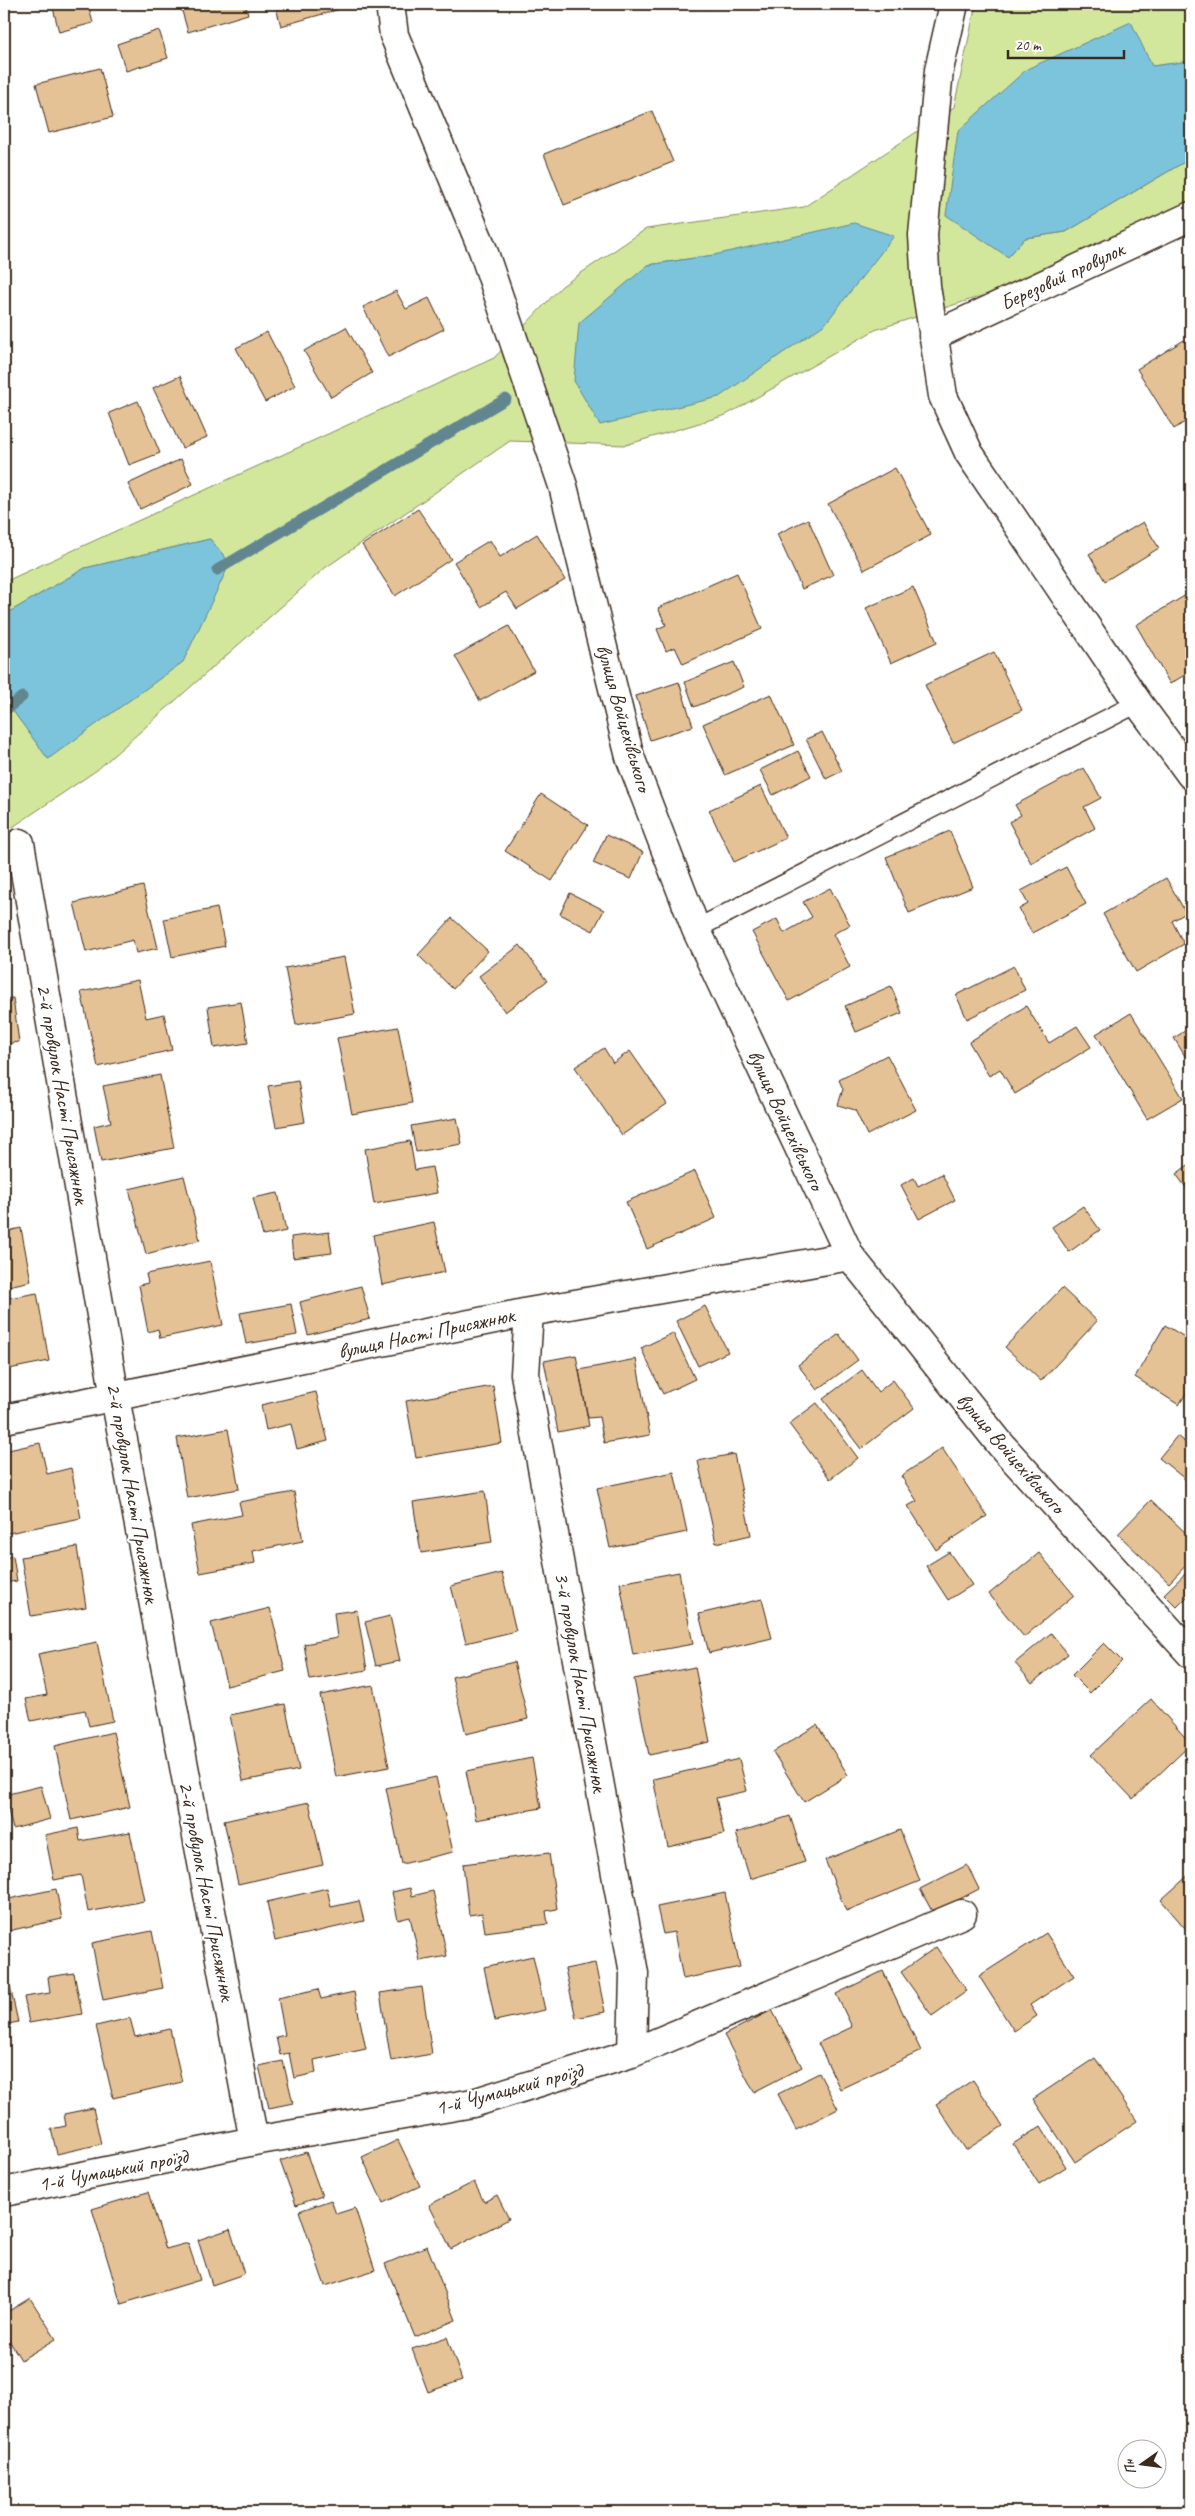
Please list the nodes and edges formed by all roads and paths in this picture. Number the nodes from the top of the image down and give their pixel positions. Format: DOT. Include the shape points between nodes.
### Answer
graph roads {
  1 [pos="390,4"];
  2 [pos="954,4"];
  3 [pos="1191,216"];
  4 [pos="933,336"];
  5 [pos="1138,703"];
  6 [pos="1191,775"];
  7 [pos="20,843"];
  8 [pos="696,929"];
  9 [pos="850,1256"];
  10 [pos="529,1312"];
  11 [pos="115,1397"];
  12 [pos="4,1419"];
  13 [pos="1191,1654"];
  14 [pos="962,1914"];
  15 [pos="632,2053"];
  16 [pos="254,2141"];
  17 [pos="4,2192"];
  1 -- 8 [label="street, вулиця Войцехівського" via="394,35 483,250 563,486 630,757"];
  2 -- 4 [label="street" via="939,70 923,235"];
  3 -- 4 [label="street, Березовий провулок"];
  4 -- 5 [label="street" via="943,396 969,453"];
  5 -- 6 [label="street"];
  5 -- 8 [label="lane"];
  7 -- 11 [label="street, 2-й провулок Насті Присяжнюк"];
  8 -- 9 [label="street, вулиця Войцехівського"];
  9 -- 10 [label="street, вулиця Насті Присяжнюк"];
  9 -- 13 [label="street, вулиця Войцехівського" via="1001,1445"];
  10 -- 11 [label="street, вулиця Насті Присяжнюк"];
  10 -- 15 [label="street, 3-й провулок Насті Присяжнюк" via="525,1374 634,1973"];
  11 -- 12 [label="street, вулиця Насті Присяжнюк"];
  11 -- 16 [label="street, 2-й провулок Насті Присяжнюк"];
  14 -- 15 [label="street, 1-й Чумацький проїзд"];
  15 -- 16 [label="street, 1-й Чумацький проїзд" via="473,2103"];
  16 -- 17 [label="street, 1-й Чумацький проїзд"];
}
